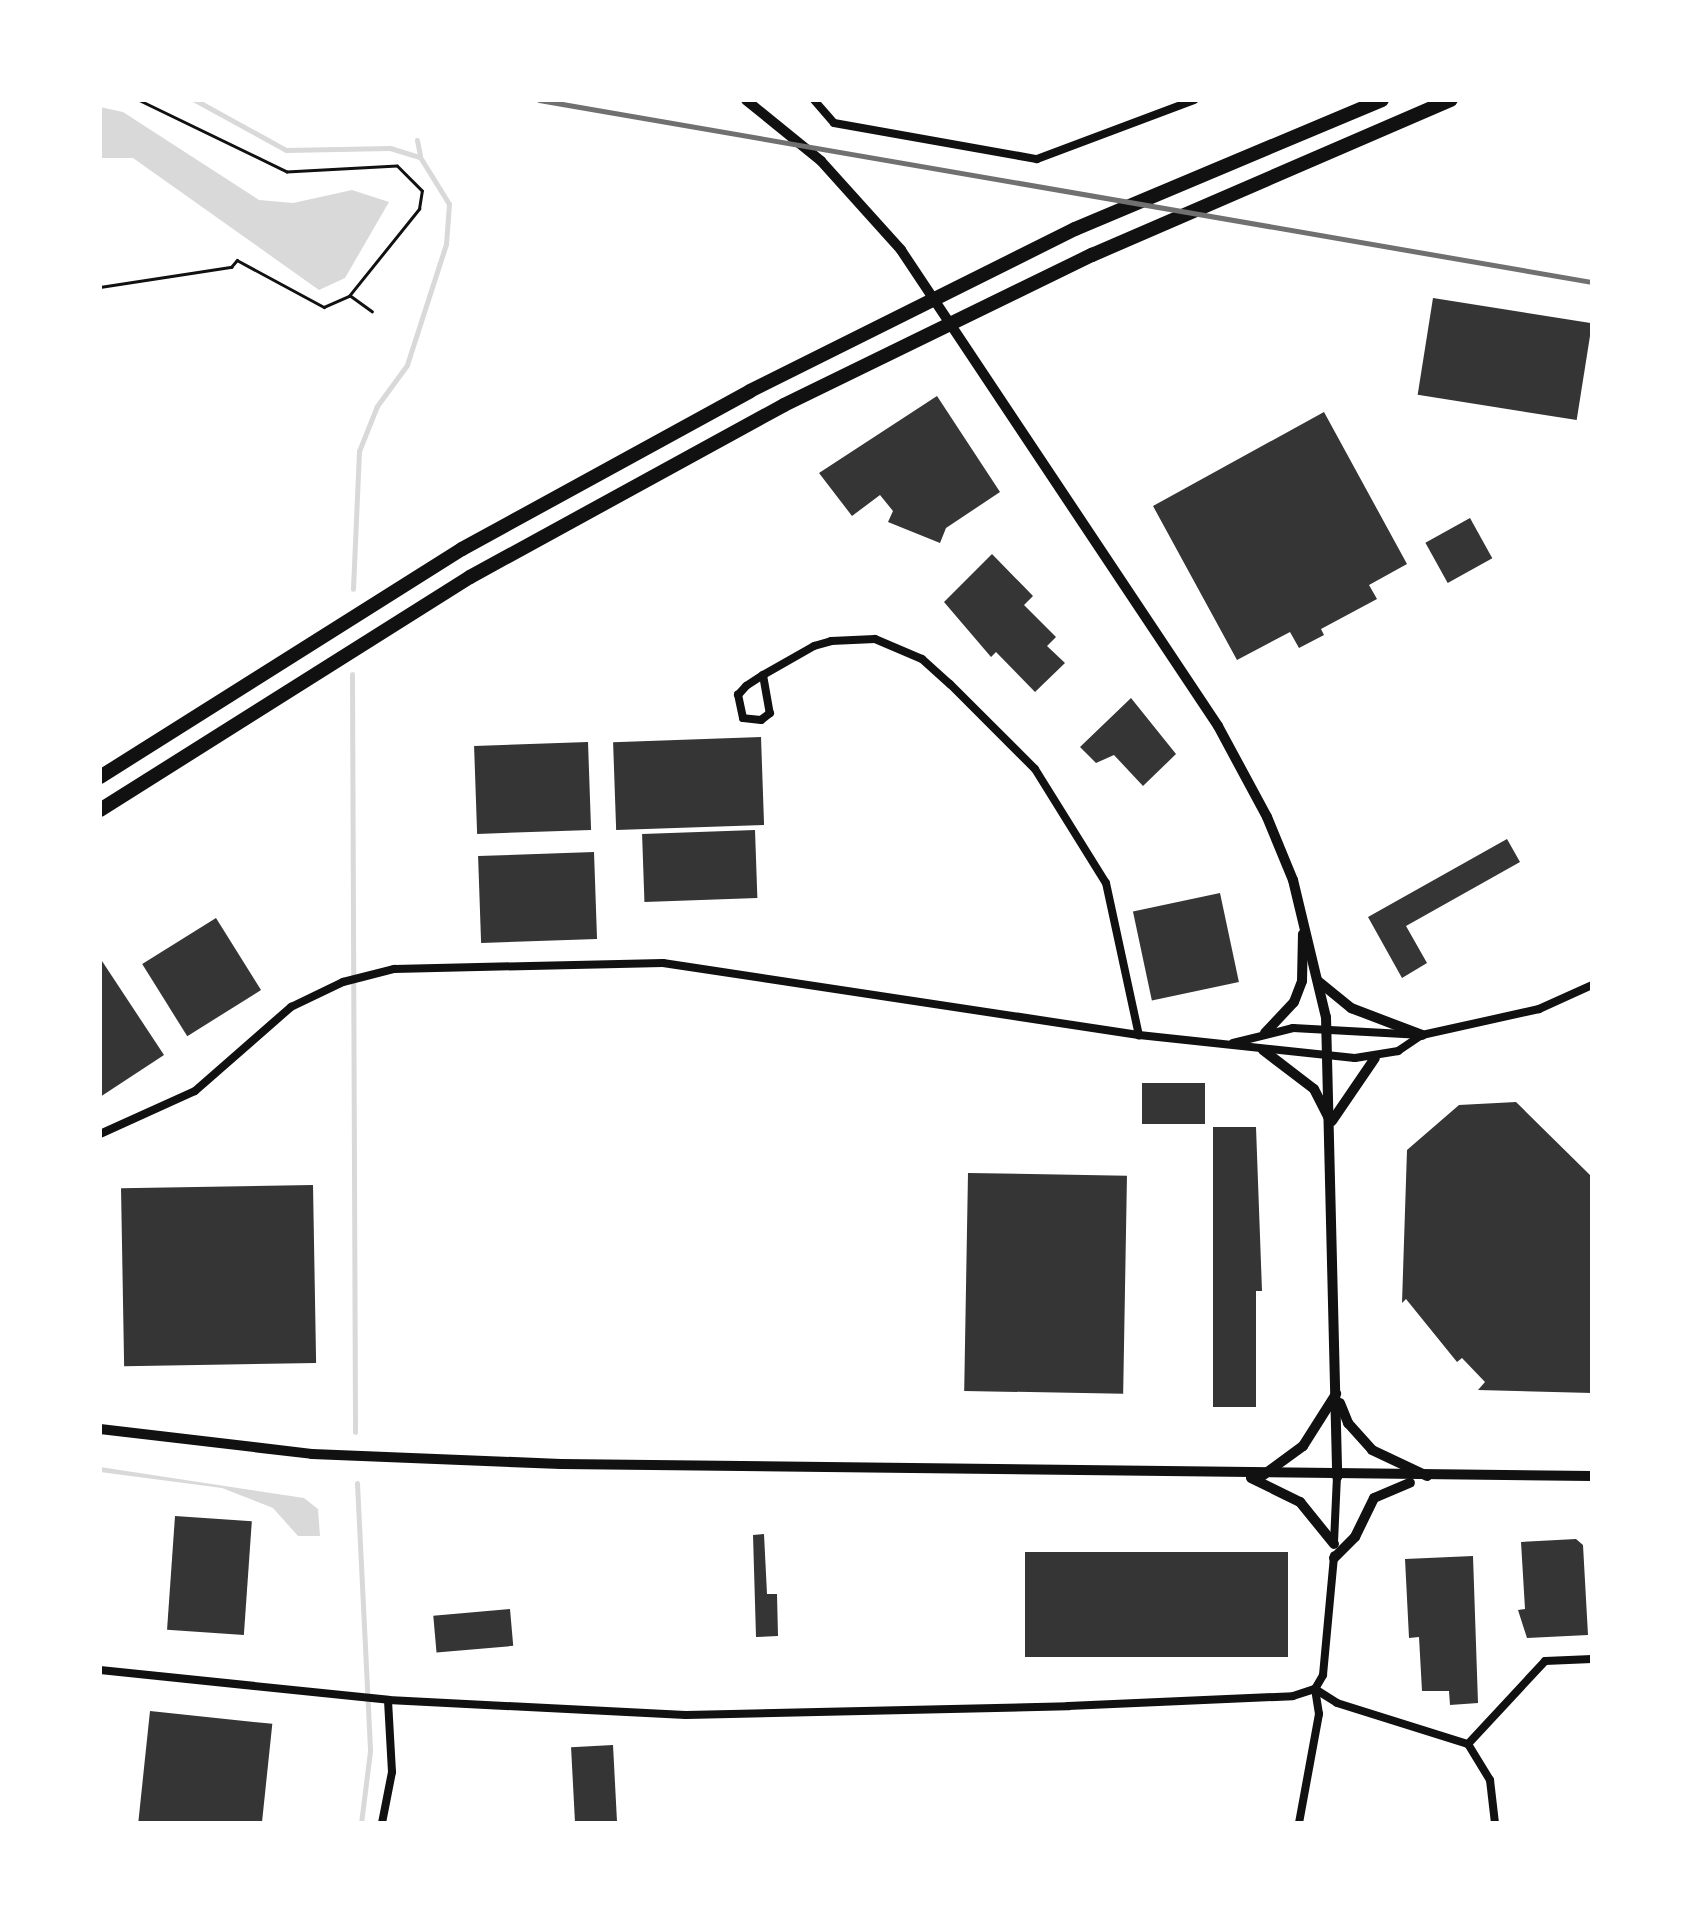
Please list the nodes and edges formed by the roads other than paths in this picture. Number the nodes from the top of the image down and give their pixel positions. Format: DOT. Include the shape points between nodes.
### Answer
graph roads {
  1 [pos="746,100"];
  2 [pos="814,100"];
  3 [pos="1194,100"];
  4 [pos="1382,100"];
  5 [pos="1451,100"];
  6 [pos="764,676"];
  7 [pos="100,778"];
  8 [pos="100,810"];
  9 [pos="1304,918"];
  10 [pos="1318,981"];
  11 [pos="1592,985"];
  12 [pos="1265,1034"];
  13 [pos="1326,1034"];
  14 [pos="1140,1035"];
  15 [pos="1422,1035"];
  16 [pos="1226,1043"];
  17 [pos="1262,1050"];
  18 [pos="1328,1056"];
  19 [pos="1375,1058"];
  20 [pos="1331,1122"];
  21 [pos="100,1134"];
  22 [pos="1337,1393"];
  23 [pos="100,1429"];
  24 [pos="1246,1476"];
  25 [pos="1262,1476"];
  26 [pos="1592,1476"];
  27 [pos="1337,1477"];
  28 [pos="1431,1478"];
  29 [pos="1334,1544"];
  30 [pos="1334,1558"];
  31 [pos="1592,1659"];
  32 [pos="100,1670"];
  33 [pos="1315,1689"];
  34 [pos="388,1700"];
  35 [pos="1468,1744"];
  36 [pos="382,1823"];
  37 [pos="1299,1823"];
  38 [pos="1495,1823"];
  1 -- 9 [label="main road" via="821,161 901,250 984,370 1236,756 1278,842"];
  2 -- 3 [label="street" via="834,123 1038,159"];
  4 -- 7 [label="highway" via="1075,229 750,390 462,549"];
  5 -- 8 [label="highway" via="1110,247 784,406 470,577"];
  6 -- 6 [label="street" via="738,695 743,718 770,714"];
  6 -- 14 [label="street" via="814,646 858,638 922,659 950,684 1035,769 1106,883"];
  9 -- 10 [label="main road"];
  9 -- 12 [label="main road" via="1302,981 1282,1020"];
  10 -- 13 [label="main road"];
  10 -- 15 [label="main road" via="1352,1008"];
  11 -- 15 [label="street" via="1539,1009"];
  12 -- 13 [label="street" via="1293,1028"];
  12 -- 16 [label="street"];
  13 -- 15 [label="street"];
  13 -- 18 [label="main road"];
  14 -- 16 [label="street"];
  14 -- 21 [label="street" via="663,963 374,974 291,1007 194,1091"];
  15 -- 19 [label="street"];
  16 -- 17 [label="street"];
  17 -- 18 [label="street"];
  17 -- 20 [label="main road" via="1314,1089"];
  18 -- 19 [label="street"];
  18 -- 20 [label="main road"];
  19 -- 20 [label="main road"];
  20 -- 22 [label="main road"];
  22 -- 25 [label="main road" via="1303,1446"];
  22 -- 27 [label="main road"];
  22 -- 28 [label="main road" via="1348,1424 1372,1450"];
  23 -- 24 [label="main road" via="339,1456"];
  24 -- 25 [label="main road"];
  24 -- 29 [label="main road" via="1300,1502"];
  25 -- 27 [label="main road"];
  26 -- 28 [label="main road"];
  27 -- 28 [label="main road"];
  27 -- 29 [label="street"];
  28 -- 30 [label="main road" via="1374,1498 1355,1537"];
  29 -- 30 [label="street"];
  30 -- 33 [label="street" via="1323,1675"];
  31 -- 35 [label="street" via="1545,1662"];
  32 -- 34 [label="street"];
  33 -- 34 [label="street" via="1293,1696 1068,1706 686,1715"];
  33 -- 35 [label="street" via="1336,1703"];
  33 -- 37 [label="street" via="1319,1714"];
  34 -- 36 [label="street" via="392,1772"];
  35 -- 38 [label="street" via="1490,1780"];
}
